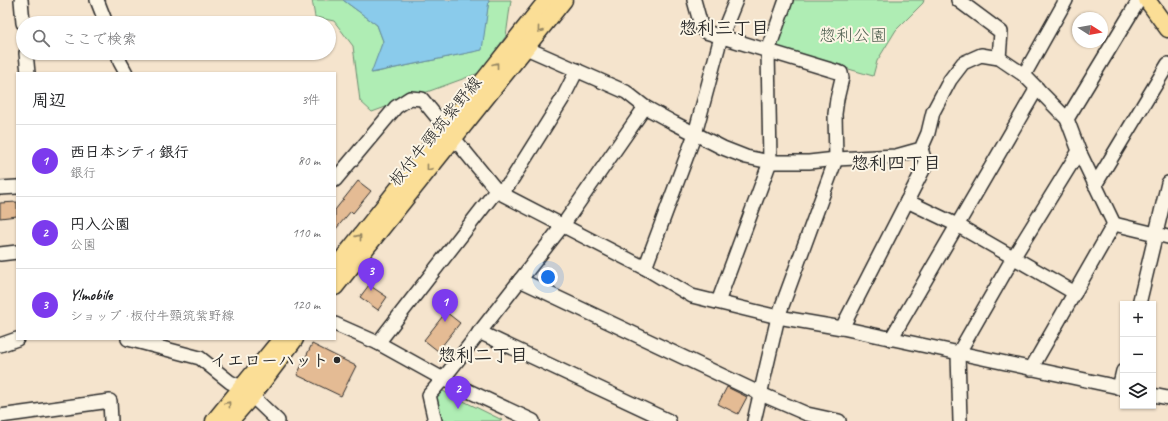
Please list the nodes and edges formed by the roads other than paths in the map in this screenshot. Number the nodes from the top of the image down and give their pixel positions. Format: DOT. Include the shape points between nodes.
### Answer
graph roads {
  1 [pos="21,0"];
  2 [pos="97,0"];
  3 [pos="547,0"];
  4 [pos="564,0"];
  5 [pos="694,0"];
  6 [pos="736,0"];
  7 [pos="786,0"];
  8 [pos="958,0"];
  9 [pos="1066,0"];
  10 [pos="1139,0"];
  11 [pos="1147,0"];
  12 [pos="22,16"];
  13 [pos="103,16"];
  14 [pos="1168,28"];
  15 [pos="721,37"];
  16 [pos="526,48"];
  17 [pos="768,51"];
  18 [pos="999,58"];
  19 [pos="27,60"];
  20 [pos="120,60"];
  21 [pos="1168,64"];
  22 [pos="577,70"];
  23 [pos="28,72"];
  24 [pos="125,72"];
  25 [pos="1024,75"];
  26 [pos="1037,88"];
  27 [pos="645,107"];
  28 [pos="1067,119"];
  29 [pos="449,133"];
  30 [pos="695,134"];
  31 [pos="921,149"];
  32 [pos="1078,151"];
  33 [pos="836,159"];
  34 [pos="770,162"];
  35 [pos="336,179"];
  36 [pos="1168,183"];
  37 [pos="1095,185"];
  38 [pos="16,187"];
  39 [pos="0,188"];
  40 [pos="498,192"];
  41 [pos="907,201"];
  42 [pos="1114,224"];
  43 [pos="563,225"];
  44 [pos="957,225"];
  45 [pos="1155,234"];
  46 [pos="1168,237"];
  47 [pos="16,252"];
  48 [pos="0,254"];
  49 [pos="1013,258"];
  50 [pos="336,267"];
  51 [pos="645,268"];
  52 [pos="520,280"];
  53 [pos="336,286"];
  54 [pos="1074,292"];
  55 [pos="1140,301"];
  56 [pos="718,302"];
  57 [pos="778,317"];
  58 [pos="336,324"];
  59 [pos="842,328"];
  60 [pos="479,332"];
  61 [pos="16,339"];
  62 [pos="891,339"];
  63 [pos="132,340"];
  64 [pos="280,340"];
  65 [pos="294,340"];
  66 [pos="378,343"];
  67 [pos="0,345"];
  68 [pos="958,354"];
  69 [pos="1032,369"];
  70 [pos="443,379"];
  71 [pos="1120,388"];
  72 [pos="246,392"];
  73 [pos="761,394"];
  74 [pos="1156,396"];
  75 [pos="1168,398"];
  76 [pos="0,416"];
  77 [pos="111,421"];
  78 [pos="214,421"];
  79 [pos="230,421"];
  80 [pos="278,421"];
  81 [pos="435,421"];
  82 [pos="533,421"];
  83 [pos="669,421"];
  84 [pos="754,421"];
  85 [pos="839,421"];
  86 [pos="960,421"];
  1 -- 12 [label="street"];
  2 -- 13 [label="street"];
  29 -- 3 [label="main road, 板付牛頸筑紫野線, one-way"];
  4 -- 16 [label="main road, 板付牛頸筑紫野線, one-way"];
  5 -- 15 [label="street" via="702,29"];
  6 -- 15 [label="street"];
  7 -- 17 [label="street"];
  8 -- 18 [label="street" via="1001,32"];
  9 -- 25 [label="street"];
  10 -- 28 [label="street"];
  11 -- 14 [label="main road"];
  15 -- 17 [label="street"];
  15 -- 30 [label="street"];
  16 -- 22 [label="street"];
  16 -- 29 [label="main road, 板付牛頸筑紫野線"];
  17 -- 33 [label="street" via="841,73 835,114"];
  17 -- 34 [label="street"];
  18 -- 25 [label="street"];
  18 -- 31 [label="street" via="981,55 963,64 950,80 933,112"];
  19 -- 23 [label="street"];
  20 -- 24 [label="street"];
  21 -- 37 [label="street"];
  22 -- 27 [label="street" via="626,92"];
  22 -- 40 [label="street" via="563,98 509,184"];
  25 -- 26 [label="street"];
  26 -- 28 [label="street"];
  26 -- 44 [label="street"];
  27 -- 30 [label="street"];
  27 -- 43 [label="street"];
  28 -- 32 [label="street"];
  29 -- 35 [label="street" via="422,99 410,98 396,108"];
  29 -- 40 [label="street"];
  50 -- 29 [label="main road, 板付牛頸筑紫野線, one-way"];
  29 -- 53 [label="main road, 板付牛頸筑紫野線, one-way"];
  30 -- 34 [label="street" via="746,157"];
  30 -- 51 [label="street"];
  31 -- 33 [label="street" via="896,156"];
  31 -- 41 [label="street" via="926,164"];
  32 -- 37 [label="street"];
  32 -- 49 [label="street"];
  33 -- 34 [label="street"];
  33 -- 57 [label="street"];
  34 -- 56 [label="street"];
  36 -- 45 [label="street"];
  37 -- 42 [label="street"];
  38 -- 39 [label="street"];
  40 -- 43 [label="street"];
  40 -- 66 [label="street" via="492,196"];
  41 -- 44 [label="street"];
  41 -- 59 [label="street"];
  42 -- 45 [label="street"];
  42 -- 54 [label="street"];
  43 -- 51 [label="street"];
  43 -- 52 [label="street"];
  44 -- 49 [label="street"];
  44 -- 62 [label="street"];
  45 -- 46 [label="street"];
  45 -- 55 [label="street"];
  47 -- 48 [label="street"];
  49 -- 54 [label="street"];
  49 -- 68 [label="street"];
  51 -- 56 [label="street" via="692,296"];
  52 -- 60 [label="street"];
  52 -- 73 [label="street"];
  54 -- 69 [label="street"];
  56 -- 57 [label="street"];
  57 -- 59 [label="street"];
  57 -- 73 [label="street"];
  58 -- 66 [label="street"];
  59 -- 62 [label="street"];
  60 -- 70 [label="street"];
  60 -- 83 [label="street"];
  61 -- 67 [label="street"];
  62 -- 68 [label="street"];
  63 -- 72 [label="street" via="200,358"];
  64 -- 72 [label="main road"];
  65 -- 72 [label="main road"];
  66 -- 70 [label="street"];
  68 -- 69 [label="street"];
  68 -- 86 [label="street"];
  69 -- 71 [label="street"];
  70 -- 81 [label="street" via="429,395"];
  70 -- 82 [label="street"];
  78 -- 72 [label="main road, one-way"];
  72 -- 79 [label="main road"];
  72 -- 80 [label="street"];
  73 -- 84 [label="street"];
  73 -- 85 [label="street" via="807,414"];
  74 -- 75 [label="street"];
  76 -- 77 [label="street" via="110,401"];
}
